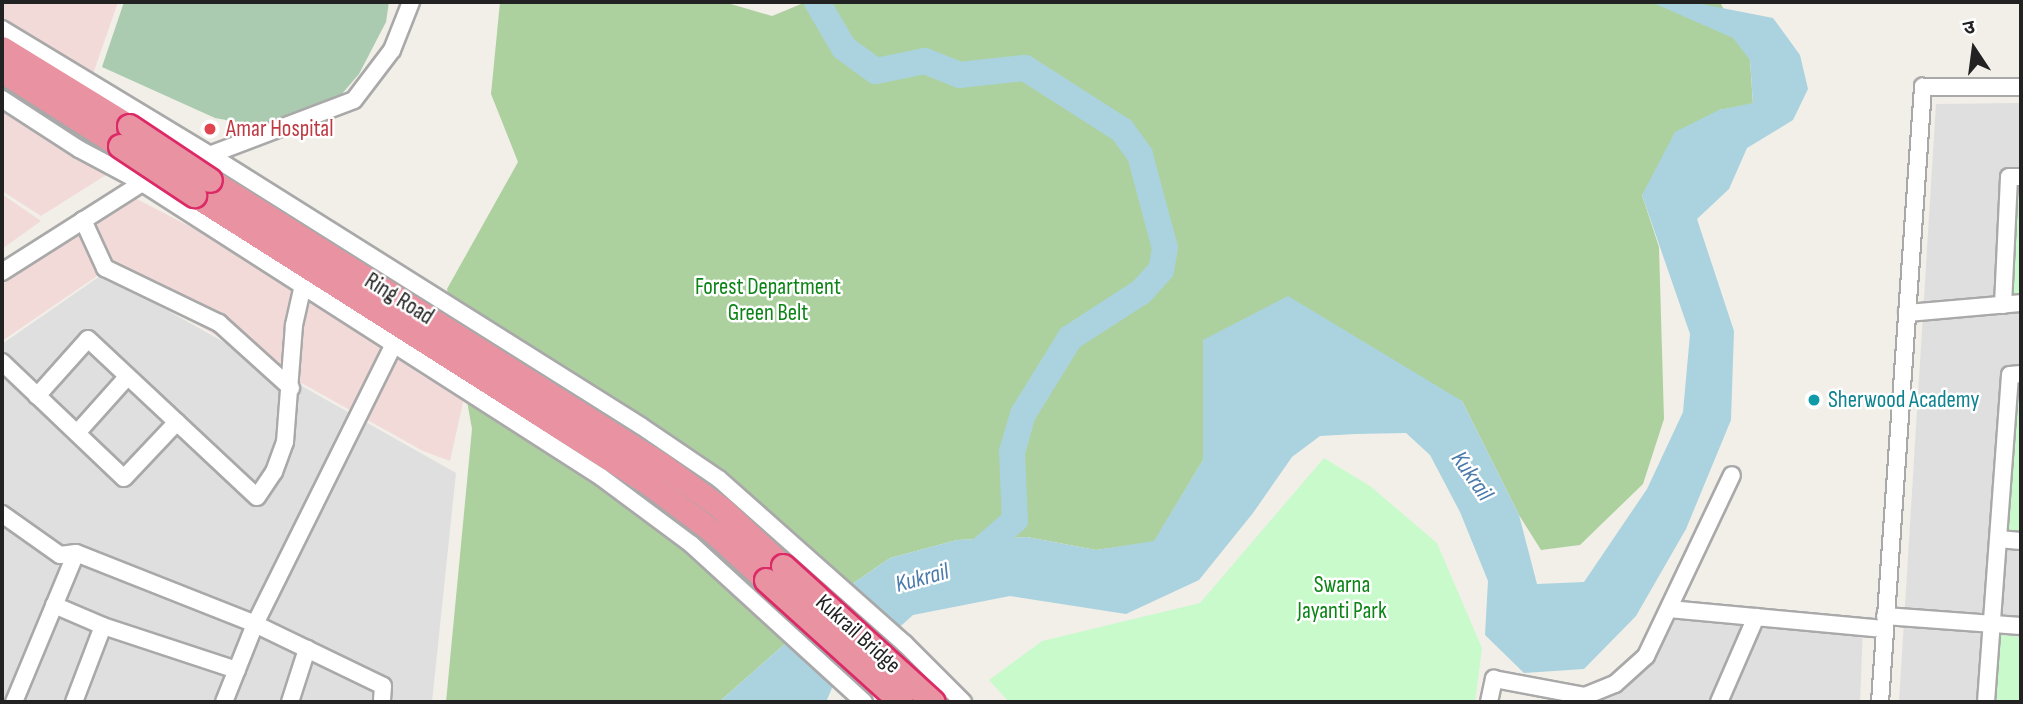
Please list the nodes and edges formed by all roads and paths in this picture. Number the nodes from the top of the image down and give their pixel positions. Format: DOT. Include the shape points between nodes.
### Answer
graph roads {
  1 [pos="411,2"];
  2 [pos="2,29"];
  3 [pos="2,48"];
  4 [pos="2,71"];
  5 [pos="2021,87"];
  6 [pos="2,99"];
  7 [pos="125,138"];
  8 [pos="210,155"];
  9 [pos="2021,177"];
  10 [pos="141,182"];
  11 [pos="83,220"];
  12 [pos="2,272"];
  13 [pos="303,285"];
  14 [pos="2021,303"];
  15 [pos="2003,305"];
  16 [pos="1906,313"];
  17 [pos="394,344"];
  18 [pos="2,362"];
  19 [pos="2021,374"];
  20 [pos="128,376"];
  21 [pos="291,388"];
  22 [pos="37,396"];
  23 [pos="177,422"];
  24 [pos="77,433"];
  25 [pos="1732,475"];
  26 [pos="4,522"];
  27 [pos="1998,539"];
  28 [pos="2021,541"];
  29 [pos="76,553"];
  30 [pos="782,565"];
  31 [pos="54,605"];
  32 [pos="1669,609"];
  33 [pos="1756,617"];
  34 [pos="1885,622"];
  35 [pos="255,624"];
  36 [pos="1992,624"];
  37 [pos="103,626"];
  38 [pos="2021,626"];
  39 [pos="307,649"];
  40 [pos="924,663"];
  41 [pos="237,670"];
  42 [pos="1577,698"];
  43 [pos="861,699"];
  44 [pos="949,700"];
  45 [pos="14,702"];
  46 [pos="74,702"];
  47 [pos="225,702"];
  48 [pos="290,702"];
  49 [pos="382,702"];
  50 [pos="892,702"];
  51 [pos="901,702"];
  52 [pos="1489,702"];
  53 [pos="1719,702"];
  54 [pos="1880,702"];
  55 [pos="1986,702"];
  1 -- 8 [label="street" via="392,50 354,100"];
  2 -- 7 [label="street"];
  3 -- 7 [label="highway, Ring Road"];
  4 -- 7 [label="highway, Ring Road"];
  5 -- 16 [label="street" via="1923,87"];
  6 -- 7 [label="street"];
  7 -- 8 [label="street"];
  7 -- 10 [label="street, Kukrail Bridge"];
  7 -- 30 [label="highway, Ring Road, bridge" via="648,483 712,531"];
  8 -- 10 [label="street"];
  8 -- 30 [label="street" via="719,479"];
  9 -- 15 [label="street" via="2009,177"];
  10 -- 11 [label="street"];
  10 -- 13 [label="street, Kukrail Bridge"];
  11 -- 12 [label="street"];
  11 -- 21 [label="street" via="105,268 219,323"];
  13 -- 17 [label="street, Kukrail Bridge"];
  13 -- 21 [label="street" via="294,325"];
  14 -- 15 [label="street"];
  15 -- 16 [label="street"];
  16 -- 34 [label="street"];
  17 -- 35 [label="street"];
  17 -- 43 [label="street, Kukrail Bridge" via="601,478 691,544"];
  18 -- 22 [label="street"];
  19 -- 27 [label="street" via="2010,376"];
  20 -- 22 [label="street" via="88,339"];
  20 -- 23 [label="street"];
  20 -- 24 [label="street"];
  21 -- 23 [label="street" via="285,442 274,472 257,497"];
  22 -- 24 [label="street"];
  23 -- 24 [label="street" via="124,478"];
  25 -- 32 [label="street"];
  26 -- 29 [label="street" via="60,555"];
  27 -- 28 [label="street"];
  27 -- 36 [label="street"];
  29 -- 31 [label="street"];
  29 -- 35 [label="street"];
  30 -- 40 [label="street, Kukrail Bridge" via="905,644"];
  30 -- 44 [label="highway, Kukrail Bridge, bridge"];
  30 -- 51 [label="highway, Kukrail Bridge, bridge"];
  31 -- 37 [label="street"];
  31 -- 45 [label="street"];
  32 -- 33 [label="street"];
  32 -- 42 [label="street" via="1646,656 1615,684"];
  33 -- 34 [label="street"];
  33 -- 53 [label="street"];
  34 -- 36 [label="street"];
  34 -- 54 [label="street"];
  35 -- 39 [label="street"];
  35 -- 41 [label="street"];
  36 -- 38 [label="street"];
  36 -- 55 [label="street"];
  37 -- 41 [label="street"];
  37 -- 46 [label="street"];
  39 -- 48 [label="street"];
  39 -- 49 [label="street" via="383,686"];
  40 -- 44 [label="street, Kukrail Bridge"];
  40 -- 50 [label="street"];
  41 -- 47 [label="street"];
  42 -- 52 [label="street" via="1494,679"];
}
